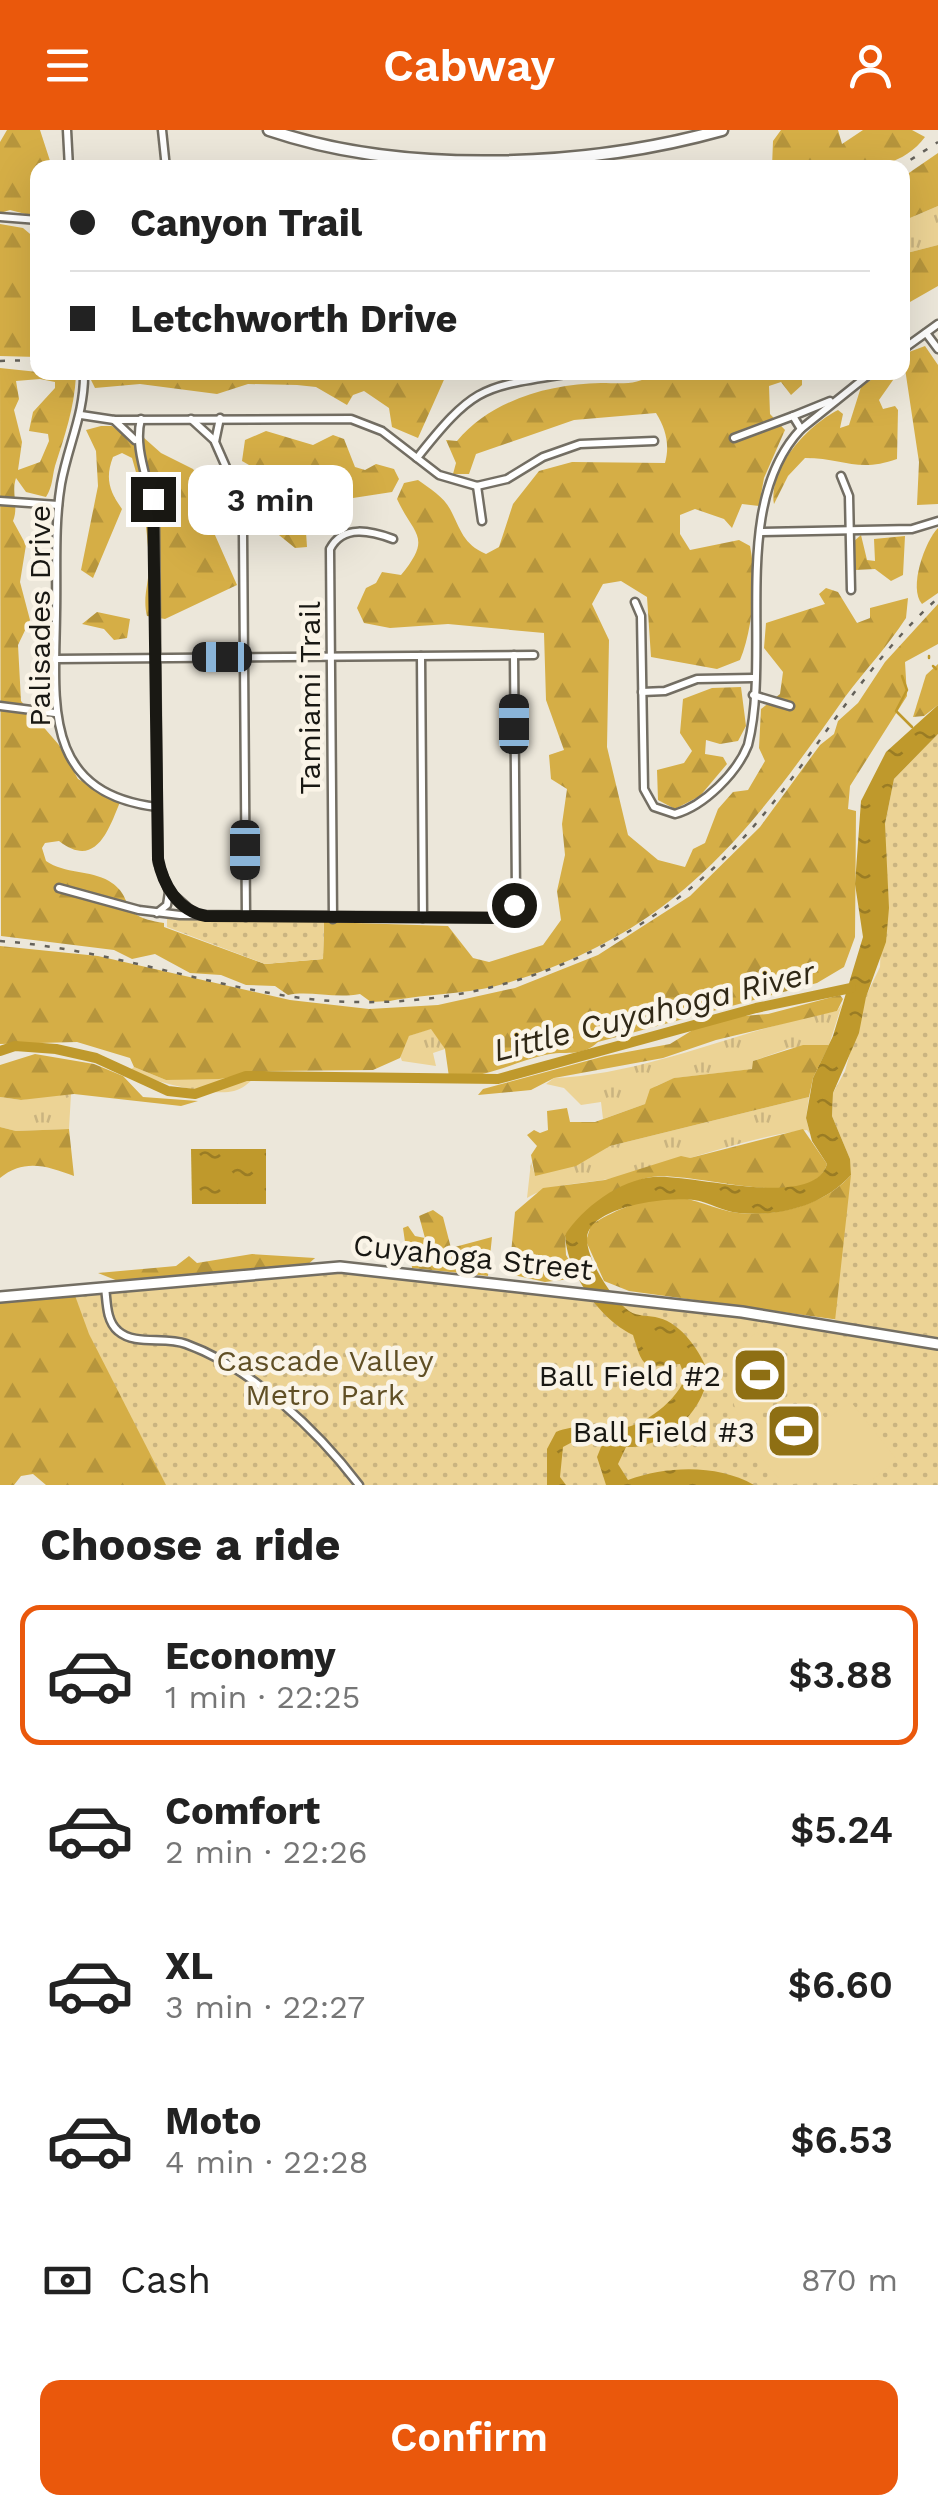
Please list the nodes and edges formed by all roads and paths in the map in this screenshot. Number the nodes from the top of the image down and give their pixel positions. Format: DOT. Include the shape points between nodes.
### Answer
graph roads {
  1 [pos="67,130"];
  2 [pos="162,130"];
  3 [pos="269,130"];
  4 [pos="722,130"];
  5 [pos="69,160"];
  6 [pos="165,160"];
  7 [pos="0,217"];
  8 [pos="30,219"];
  9 [pos="938,324"];
  10 [pos="926,333"];
  11 [pos="910,344"];
  12 [pos="938,349"];
  13 [pos="83,380"];
  14 [pos="540,380"];
  15 [pos="861,380"];
  16 [pos="840,396"];
  17 [pos="81,415"];
  18 [pos="793,416"];
  19 [pos="190,418"];
  20 [pos="220,418"];
  21 [pos="141,419"];
  22 [pos="114,420"];
  23 [pos="801,429"];
  24 [pos="734,438"];
  25 [pos="135,440"];
  26 [pos="654,441"];
  27 [pos="215,442"];
  28 [pos="417,458"];
  29 [pos="841,476"];
  30 [pos="478,486"];
  31 [pos="0,501"];
  32 [pos="58,505"];
  33 [pos="482,521"];
  34 [pos="938,521"];
  35 [pos="850,531"];
  36 [pos="762,532"];
  37 [pos="393,539"];
  38 [pos="851,590"];
  39 [pos="635,602"];
  40 [pos="514,655"];
  41 [pos="534,655"];
  42 [pos="244,656"];
  43 [pos="331,656"];
  44 [pos="420,656"];
  45 [pos="157,658"];
  46 [pos="56,659"];
  47 [pos="754,678"];
  48 [pos="642,692"];
  49 [pos="753,696"];
  50 [pos="0,706"];
  51 [pos="790,706"];
  52 [pos="55,713"];
  53 [pos="157,806"];
  54 [pos="60,888"];
  55 [pos="169,890"];
  56 [pos="157,913"];
  57 [pos="194,914"];
  58 [pos="246,917"];
  59 [pos="423,918"];
  60 [pos="333,919"];
  61 [pos="105,1288"];
  62 [pos="0,1297"];
  63 [pos="938,1344"];
  64 [pos="359,1485"];
  1 -- 5 [label="street"];
  2 -- 6 [label="street"];
  3 -- 4 [label="main road" via="376,156 492,160 624,150"];
  7 -- 8 [label="street"];
  9 -- 10 [label="street"];
  10 -- 11 [label="street"];
  10 -- 12 [label="street"];
  13 -- 17 [label="street, Palisades Drive"];
  14 -- 28 [label="street" via="478,393 457,408"];
  15 -- 16 [label="street"];
  16 -- 18 [label="street"];
  16 -- 23 [label="street"];
  17 -- 22 [label="street"];
  17 -- 32 [label="street, Palisades Drive"];
  18 -- 23 [label="street"];
  18 -- 24 [label="street"];
  19 -- 20 [label="street"];
  19 -- 21 [label="street"];
  19 -- 27 [label="street"];
  20 -- 27 [label="street"];
  20 -- 28 [label="street" via="351,418"];
  21 -- 22 [label="street"];
  21 -- 25 [label="street"];
  22 -- 25 [label="street"];
  23 -- 36 [label="street" via="773,471"];
  25 -- 45 [label="street" via="153,499"];
  26 -- 30 [label="street" via="580,444"];
  27 -- 42 [label="street" via="241,510"];
  28 -- 30 [label="street" via="448,479"];
  29 -- 35 [label="street"];
  30 -- 33 [label="street"];
  31 -- 32 [label="street"];
  32 -- 46 [label="street, Palisades Drive"];
  34 -- 35 [label="street" via="912,529"];
  35 -- 36 [label="street"];
  35 -- 38 [label="street"];
  36 -- 47 [label="street"];
  37 -- 43 [label="street, Tamiami Trail" via="352,532 332,544"];
  39 -- 48 [label="street"];
  40 -- 41 [label="street"];
  40 -- 44 [label="street"];
  40 -- 59 [label="street" via="514,905 498,918"];
  42 -- 43 [label="street"];
  42 -- 45 [label="street"];
  42 -- 58 [label="street"];
  43 -- 44 [label="street"];
  43 -- 60 [label="street, Tamiami Trail"];
  44 -- 59 [label="street"];
  45 -- 46 [label="street"];
  45 -- 53 [label="street"];
  46 -- 52 [label="street, Palisades Drive"];
  47 -- 48 [label="street" via="696,679"];
  47 -- 49 [label="street"];
  48 -- 49 [label="street" via="644,789 660,811 675,814 689,810 739,763 750,736"];
  49 -- 51 [label="street"];
  50 -- 52 [label="street"];
  52 -- 53 [label="street, Palisades Drive" via="64,748 86,778 123,799"];
  53 -- 55 [label="street" via="158,863"];
  54 -- 56 [label="street"];
  55 -- 56 [label="street" via="167,905"];
  55 -- 57 [label="street"];
  56 -- 57 [label="street"];
  57 -- 58 [label="street"];
  58 -- 60 [label="street"];
  59 -- 60 [label="street"];
  61 -- 62 [label="street, Cuyahoga Street"];
  61 -- 63 [label="street, Cuyahoga Street" via="322,1267 627,1298"];
  61 -- 64 [label="street" via="118,1331 180,1342 229,1365 328,1446"];
}
